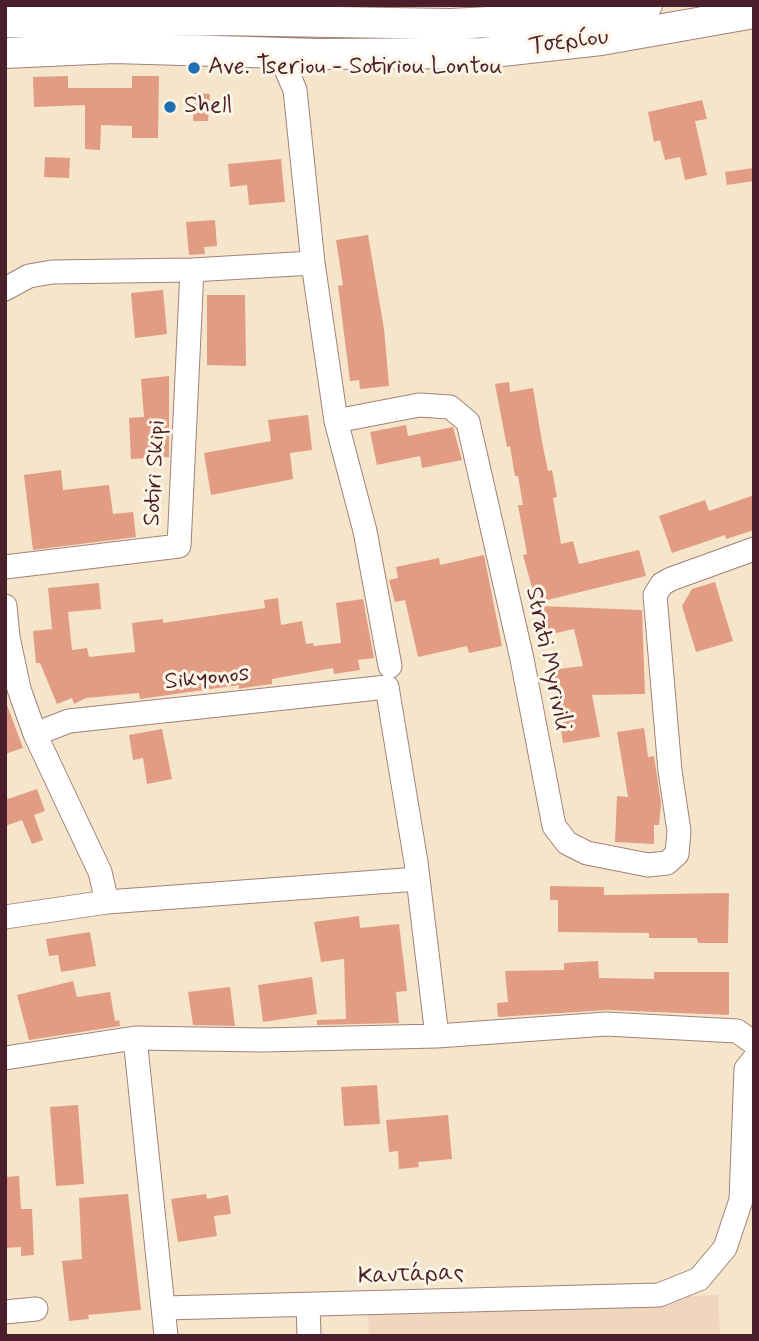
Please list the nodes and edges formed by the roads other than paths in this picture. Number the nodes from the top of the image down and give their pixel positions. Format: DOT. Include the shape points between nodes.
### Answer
graph roads {
  1 [pos="647,5"];
  2 [pos="754,13"];
  3 [pos="5,22"];
  4 [pos="5,53"];
  5 [pos="279,53"];
  6 [pos="318,54"];
  7 [pos="295,90"];
  8 [pos="313,262"];
  9 [pos="192,270"];
  10 [pos="5,289"];
  11 [pos="335,421"];
  12 [pos="754,549"];
  13 [pos="5,568"];
  14 [pos="5,606"];
  15 [pos="388,677"];
  16 [pos="35,734"];
  17 [pos="418,879"];
  18 [pos="107,902"];
  19 [pos="5,917"];
  20 [pos="438,1035"];
  21 [pos="135,1038"];
  22 [pos="754,1044"];
  23 [pos="5,1058"];
  24 [pos="754,1059"];
  25 [pos="308,1305"];
  26 [pos="165,1308"];
  27 [pos="36,1309"];
  28 [pos="5,1312"];
  29 [pos="166,1336"];
  30 [pos="309,1336"];
  1 -- 3 [label="main road, Τσερίου" via="549,19 450,24"];
  2 -- 6 [label="main road, Τσερίου" via="601,40 509,50"];
  4 -- 5 [label="main road, Τσερίου" via="114,48"];
  5 -- 6 [label="main road, Τσερίου"];
  5 -- 7 [label="street"];
  6 -- 7 [label="street"];
  7 -- 8 [label="street"];
  8 -- 9 [label="street"];
  8 -- 11 [label="street"];
  9 -- 10 [label="street" via="52,272 29,276"];
  9 -- 13 [label="street, Sotiri Skipi" via="179,546"];
  11 -- 12 [label="street, Strati Myrivili" via="419,405 450,407 468,422 554,826 567,843 610,860 648,866 667,863 677,854 679,831 655,595 671,579"];
  11 -- 15 [label="street" via="365,531"];
  14 -- 16 [label="street" via="19,689"];
  15 -- 16 [label="street, Sikyonos" via="69,721"];
  15 -- 17 [label="street"];
  16 -- 18 [label="street" via="100,872"];
  17 -- 18 [label="street"];
  17 -- 20 [label="street"];
  18 -- 19 [label="street"];
  20 -- 21 [label="street"];
  20 -- 22 [label="street" via="606,1024 737,1031"];
  21 -- 23 [label="street"];
  21 -- 26 [label="street"];
  24 -- 25 [label="street, Καντάρας" via="746,1069 741,1200 725,1248 699,1279 659,1294"];
  25 -- 26 [label="street, Καντάρας"];
  25 -- 30 [label="street"];
  26 -- 29 [label="street"];
  27 -- 28 [label="street"];
}
